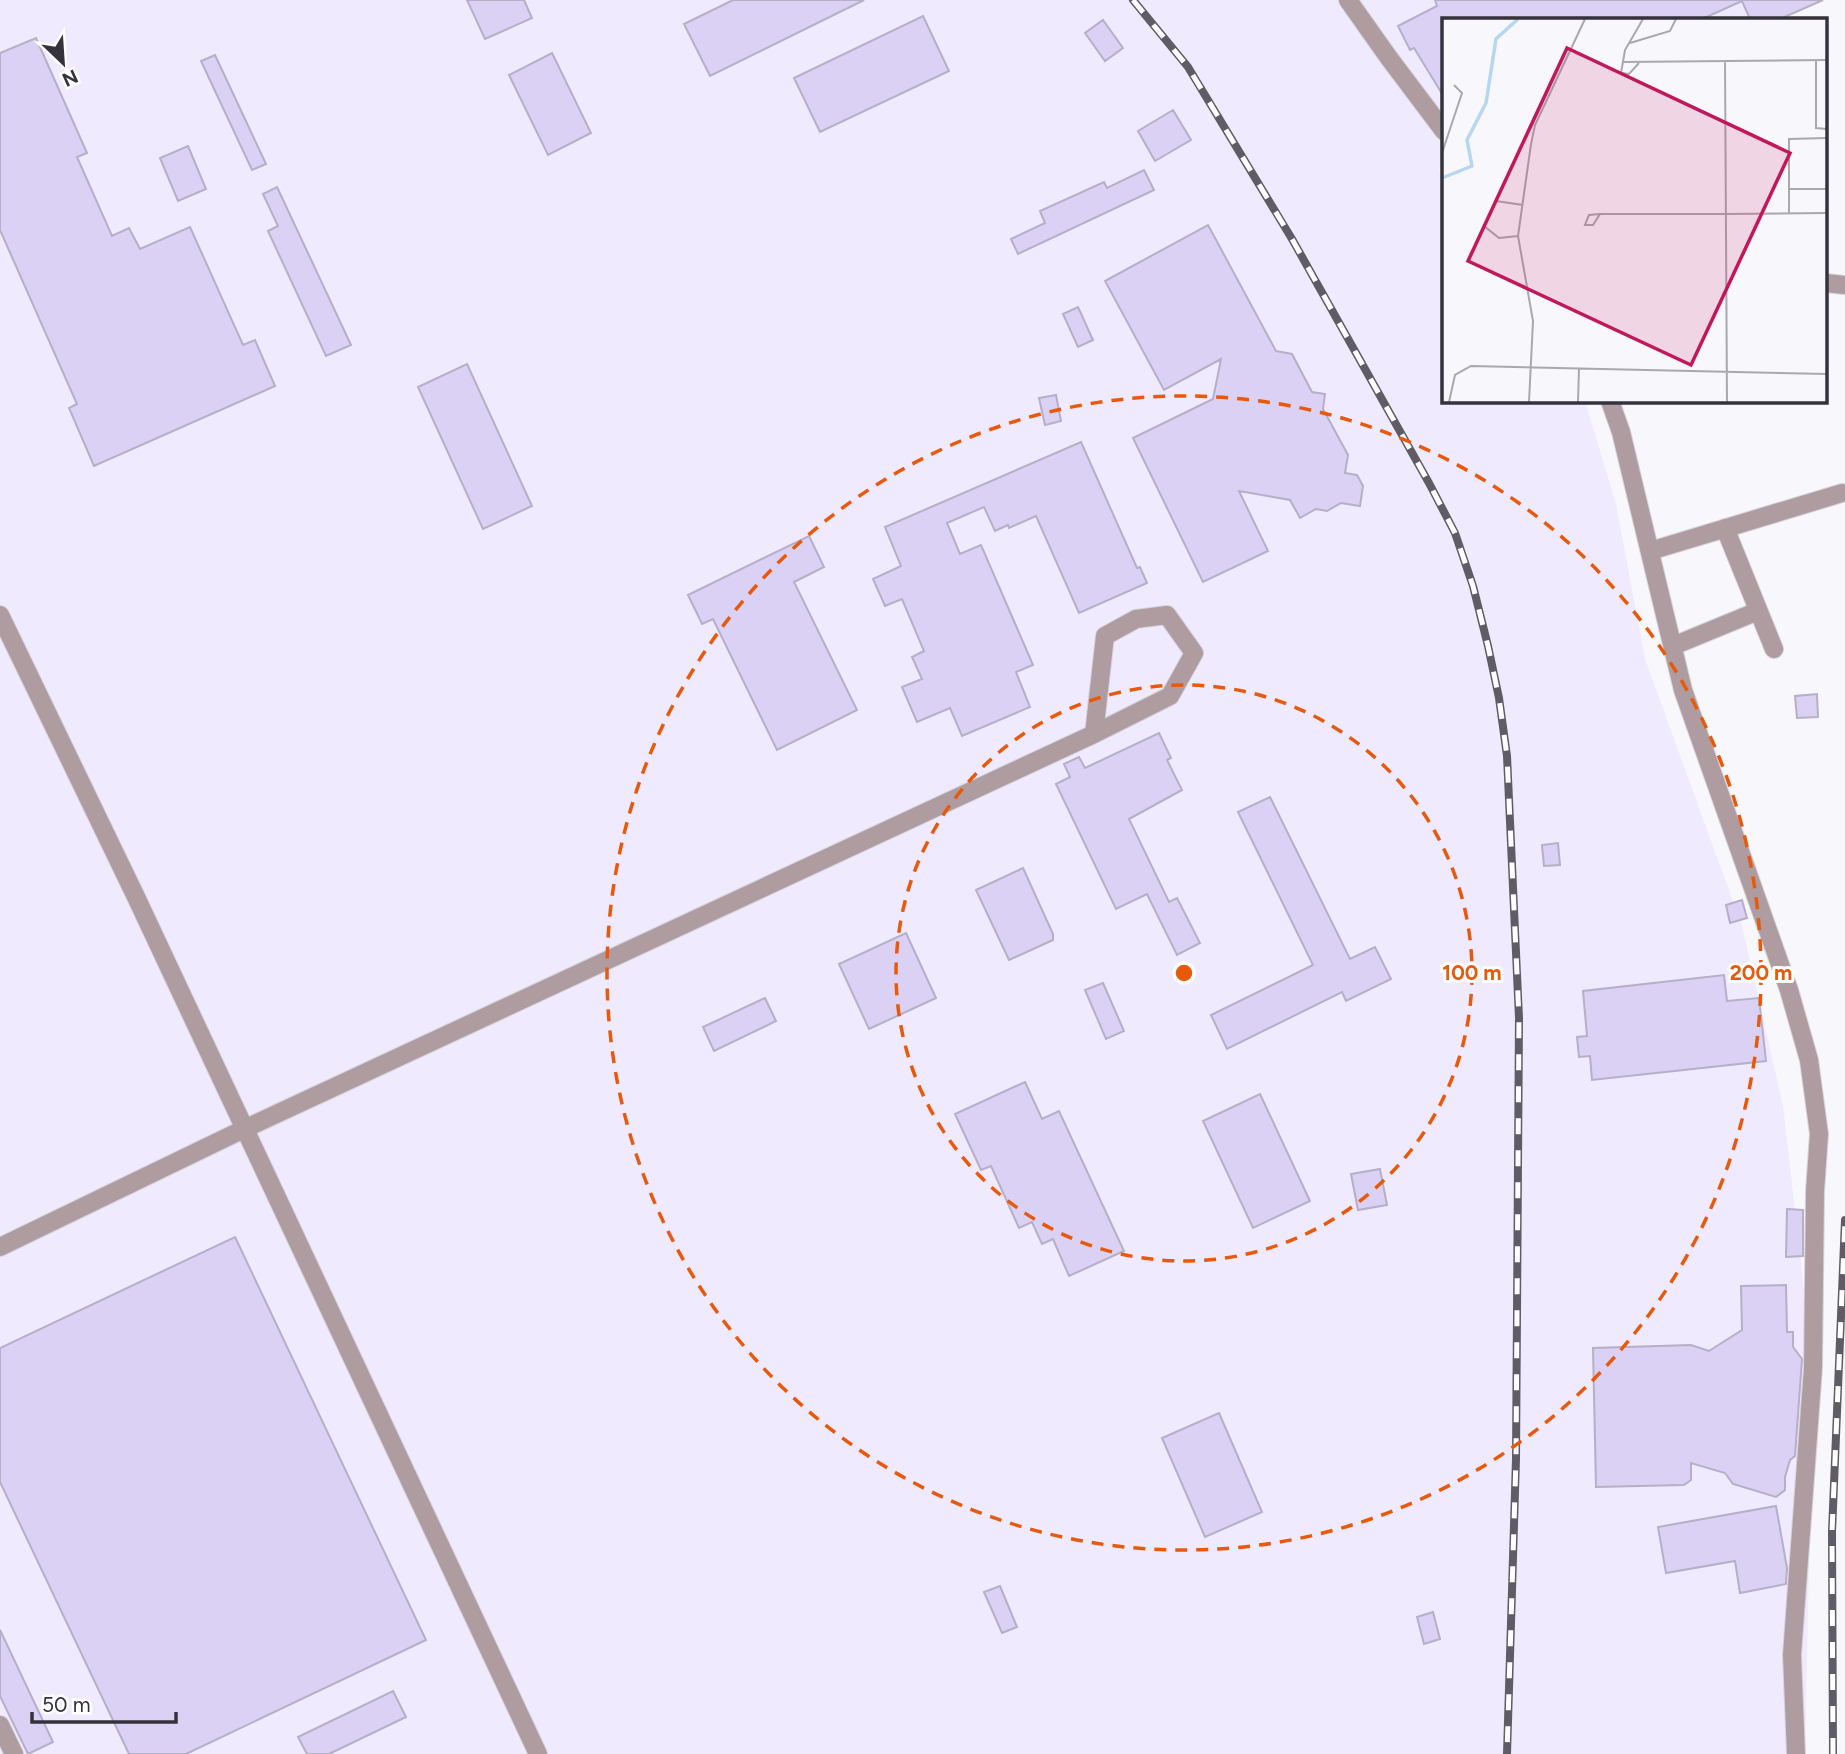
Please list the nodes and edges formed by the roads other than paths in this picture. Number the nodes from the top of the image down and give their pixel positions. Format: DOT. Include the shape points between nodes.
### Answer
graph roads {
  1 [pos="1349,0"];
  2 [pos="1442,128"];
  3 [pos="1610,402"];
  4 [pos="1842,493"];
  5 [pos="1725,528"];
  6 [pos="1650,551"];
  7 [pos="1758,611"];
  8 [pos="0,615"];
  9 [pos="1673,646"];
  10 [pos="1774,649"];
  11 [pos="1094,734"];
  12 [pos="244,1129"];
  13 [pos="0,1247"];
  14 [pos="0,1725"];
  15 [pos="14,1754"];
  16 [pos="538,1754"];
  17 [pos="1796,1754"];
  1 -- 2 [label="street"];
  3 -- 6 [label="street"];
  4 -- 5 [label="street"];
  5 -- 6 [label="street"];
  5 -- 7 [label="street"];
  6 -- 9 [label="street"];
  7 -- 9 [label="street"];
  7 -- 10 [label="street"];
  8 -- 12 [label="street"];
  9 -- 17 [label="street" via="1683,690 1809,1060 1819,1134 1813,1368 1791,1655"];
  11 -- 11 [label="street" via="1105,636 1136,619 1167,615 1194,653 1170,696"];
  11 -- 12 [label="street"];
  12 -- 13 [label="street"];
  12 -- 16 [label="street"];
  14 -- 15 [label="street"];
}
